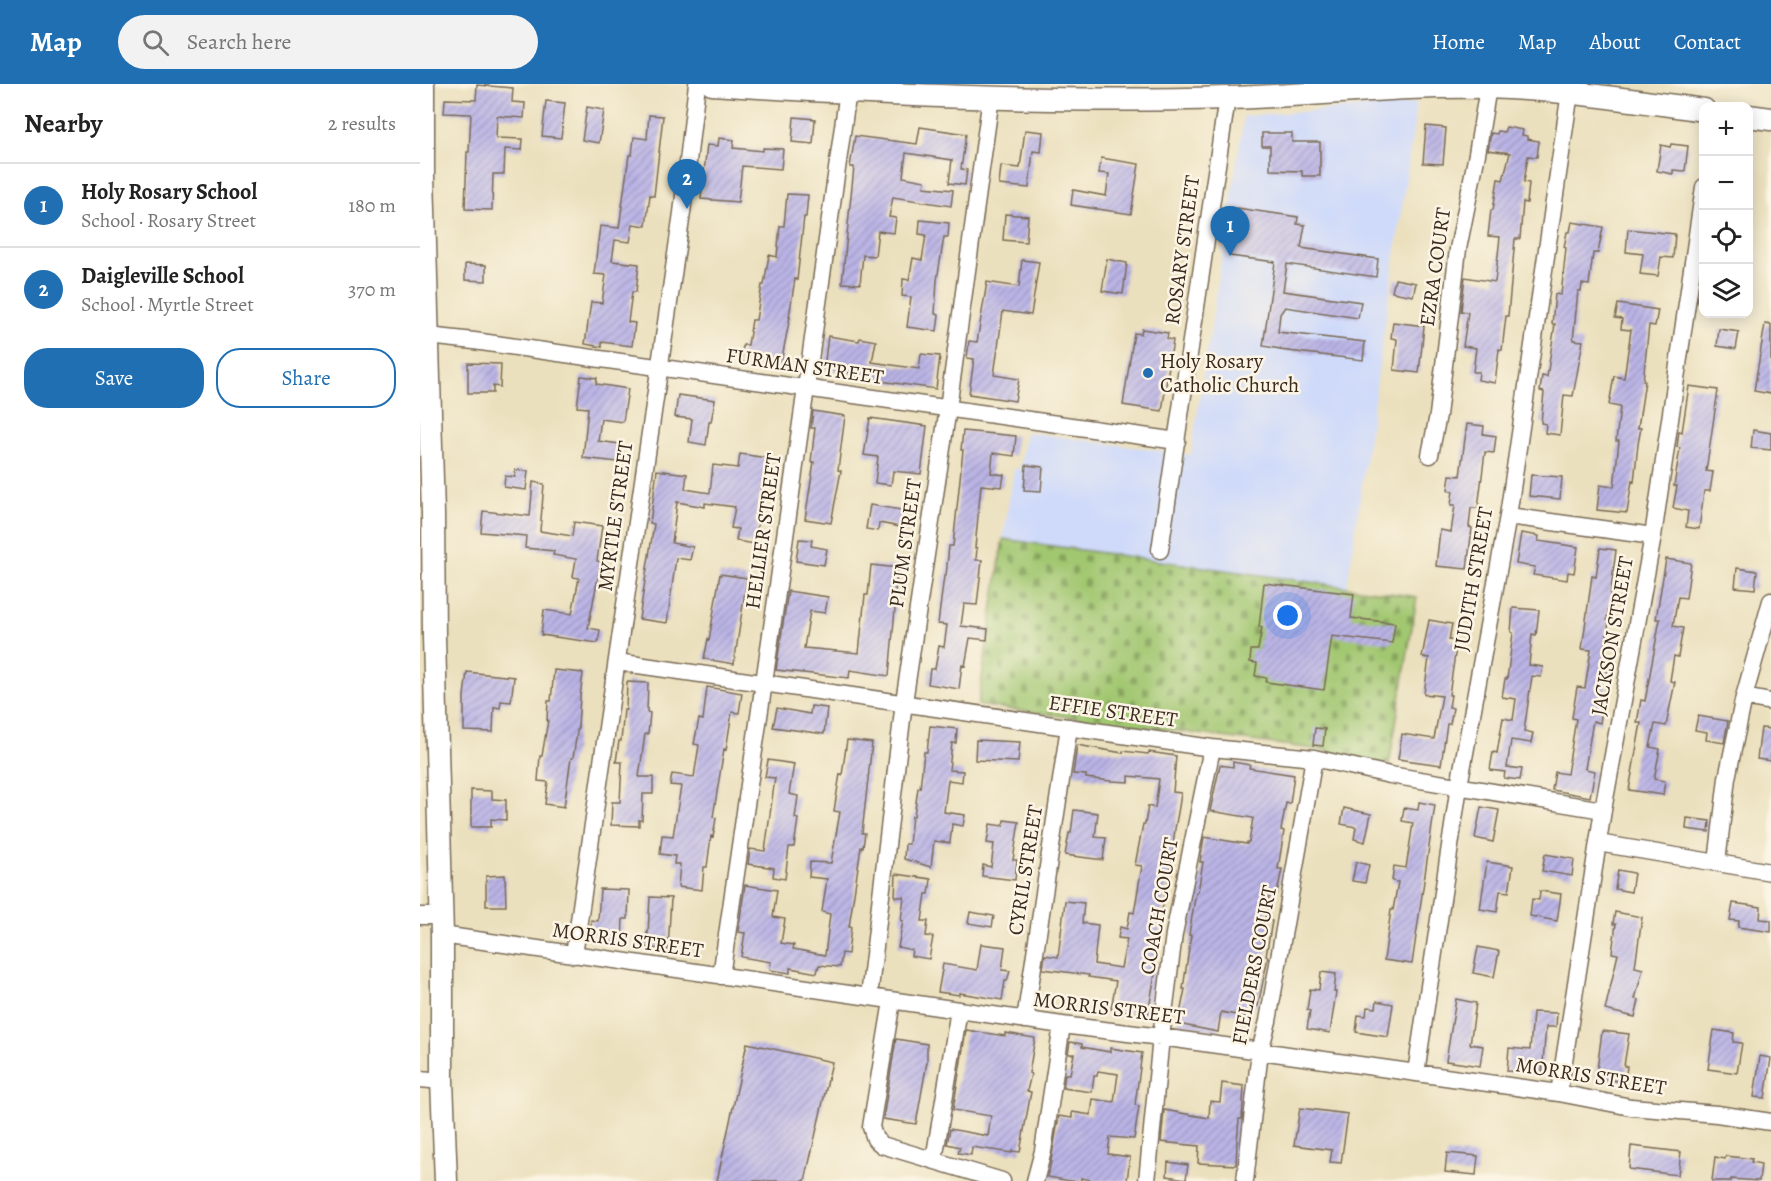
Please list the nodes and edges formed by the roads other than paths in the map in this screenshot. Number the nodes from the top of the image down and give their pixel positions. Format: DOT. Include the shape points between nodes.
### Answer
graph roads {
  1 [pos="423,84"];
  2 [pos="697,84"];
  3 [pos="712,84"];
  4 [pos="1488,87"];
  5 [pos="848,91"];
  6 [pos="1570,92"];
  7 [pos="991,97"];
  8 [pos="1227,98"];
  9 [pos="1699,109"];
  10 [pos="1753,117"];
  11 [pos="1771,119"];
  12 [pos="1701,210"];
  13 [pos="428,336"];
  14 [pos="660,368"];
  15 [pos="806,389"];
  16 [pos="424,395"];
  17 [pos="948,408"];
  18 [pos="1177,441"];
  19 [pos="1430,455"];
  20 [pos="427,513"];
  21 [pos="1508,516"];
  22 [pos="1653,536"];
  23 [pos="1161,550"];
  24 [pos="1771,601"];
  25 [pos="427,636"];
  26 [pos="616,662"];
  27 [pos="764,683"];
  28 [pos="1744,697"];
  29 [pos="904,702"];
  30 [pos="1771,702"];
  31 [pos="1069,727"];
  32 [pos="1212,748"];
  33 [pos="1314,758"];
  34 [pos="1459,786"];
  35 [pos="1603,810"];
  36 [pos="1598,843"];
  37 [pos="1717,862"];
  38 [pos="1771,872"];
  39 [pos="434,922"];
  40 [pos="574,955"];
  41 [pos="721,976"];
  42 [pos="869,997"];
  43 [pos="892,1000"];
  44 [pos="959,1010"];
  45 [pos="1025,1020"];
  46 [pos="1062,1025"];
  47 [pos="1161,1037"];
  48 [pos="1260,1051"];
  49 [pos="1416,1073"];
  50 [pos="431,1080"];
  51 [pos="1559,1093"];
  52 [pos="1771,1122"];
  53 [pos="934,1160"];
  54 [pos="446,1181"];
  55 [pos="1002,1181"];
  56 [pos="1035,1181"];
  57 [pos="1147,1181"];
  58 [pos="1245,1181"];
  1 -- 13 [label="main road"];
  2 -- 14 [label="street, MYRTLE STREET"];
  3 -- 5 [label="main road"];
  4 -- 6 [label="main road"];
  4 -- 8 [label="main road" via="1416,87"];
  4 -- 19 [label="street, EZRA COURT" via="1458,249"];
  5 -- 7 [label="main road"];
  5 -- 15 [label="street, HELLIER STREET"];
  6 -- 9 [label="main road"];
  6 -- 21 [label="street, JUDITH STREET"];
  7 -- 8 [label="main road"];
  7 -- 17 [label="street, PLUM STREET"];
  8 -- 18 [label="street, ROSARY STREET"];
  10 -- 11 [label="main road"];
  12 -- 22 [label="street, JACKSON STREET"];
  13 -- 14 [label="street, FURMAN STREET"];
  13 -- 16 [label="main road"];
  14 -- 15 [label="street, FURMAN STREET"];
  14 -- 26 [label="street, MYRTLE STREET"];
  15 -- 17 [label="street, FURMAN STREET"];
  15 -- 27 [label="street, HELLIER STREET"];
  16 -- 20 [label="main road"];
  17 -- 18 [label="street, FURMAN STREET"];
  17 -- 29 [label="street, PLUM STREET"];
  18 -- 23 [label="street, ROSARY STREET"];
  20 -- 25 [label="main road"];
  21 -- 22 [label="street"];
  21 -- 34 [label="street, JUDITH STREET"];
  22 -- 35 [label="street, JACKSON STREET"];
  24 -- 28 [label="street"];
  25 -- 39 [label="main road"];
  26 -- 27 [label="street, EFFIE STREET"];
  26 -- 40 [label="street, MYRTLE STREET"];
  27 -- 29 [label="street, EFFIE STREET"];
  27 -- 41 [label="street, HELLIER STREET"];
  28 -- 30 [label="street"];
  28 -- 37 [label="street" via="1727,778"];
  29 -- 31 [label="street, EFFIE STREET"];
  29 -- 42 [label="street, PLUM STREET"];
  31 -- 32 [label="street, EFFIE STREET"];
  31 -- 45 [label="street, CYRIL STREET"];
  32 -- 33 [label="street, EFFIE STREET"];
  32 -- 47 [label="street, COACH COURT" via="1174,934"];
  33 -- 34 [label="street, EFFIE STREET"];
  33 -- 48 [label="street, FIELDERS COURT"];
  34 -- 35 [label="street, EFFIE STREET"];
  34 -- 49 [label="street, JUDITH STREET"];
  35 -- 36 [label="street, JACKSON STREET"];
  36 -- 37 [label="street"];
  36 -- 51 [label="street, JACKSON STREET"];
  37 -- 38 [label="street"];
  39 -- 40 [label="street, MORRIS STREET"];
  39 -- 50 [label="main road"];
  40 -- 41 [label="street, MORRIS STREET"];
  41 -- 42 [label="street, MORRIS STREET"];
  42 -- 43 [label="street, MORRIS STREET"];
  43 -- 44 [label="street, MORRIS STREET"];
  43 -- 53 [label="street" via="871,1127 882,1145"];
  44 -- 45 [label="street, MORRIS STREET"];
  44 -- 53 [label="street"];
  45 -- 46 [label="street, MORRIS STREET"];
  46 -- 47 [label="street, MORRIS STREET"];
  46 -- 56 [label="street"];
  47 -- 48 [label="street, MORRIS STREET"];
  47 -- 57 [label="street, COACH COURT"];
  48 -- 49 [label="street, MORRIS STREET"];
  48 -- 58 [label="street, FIELDERS COURT"];
  49 -- 51 [label="street, MORRIS STREET"];
  50 -- 54 [label="main road"];
  51 -- 52 [label="street, MORRIS STREET" via="1631,1107"];
  53 -- 55 [label="street"];
}
